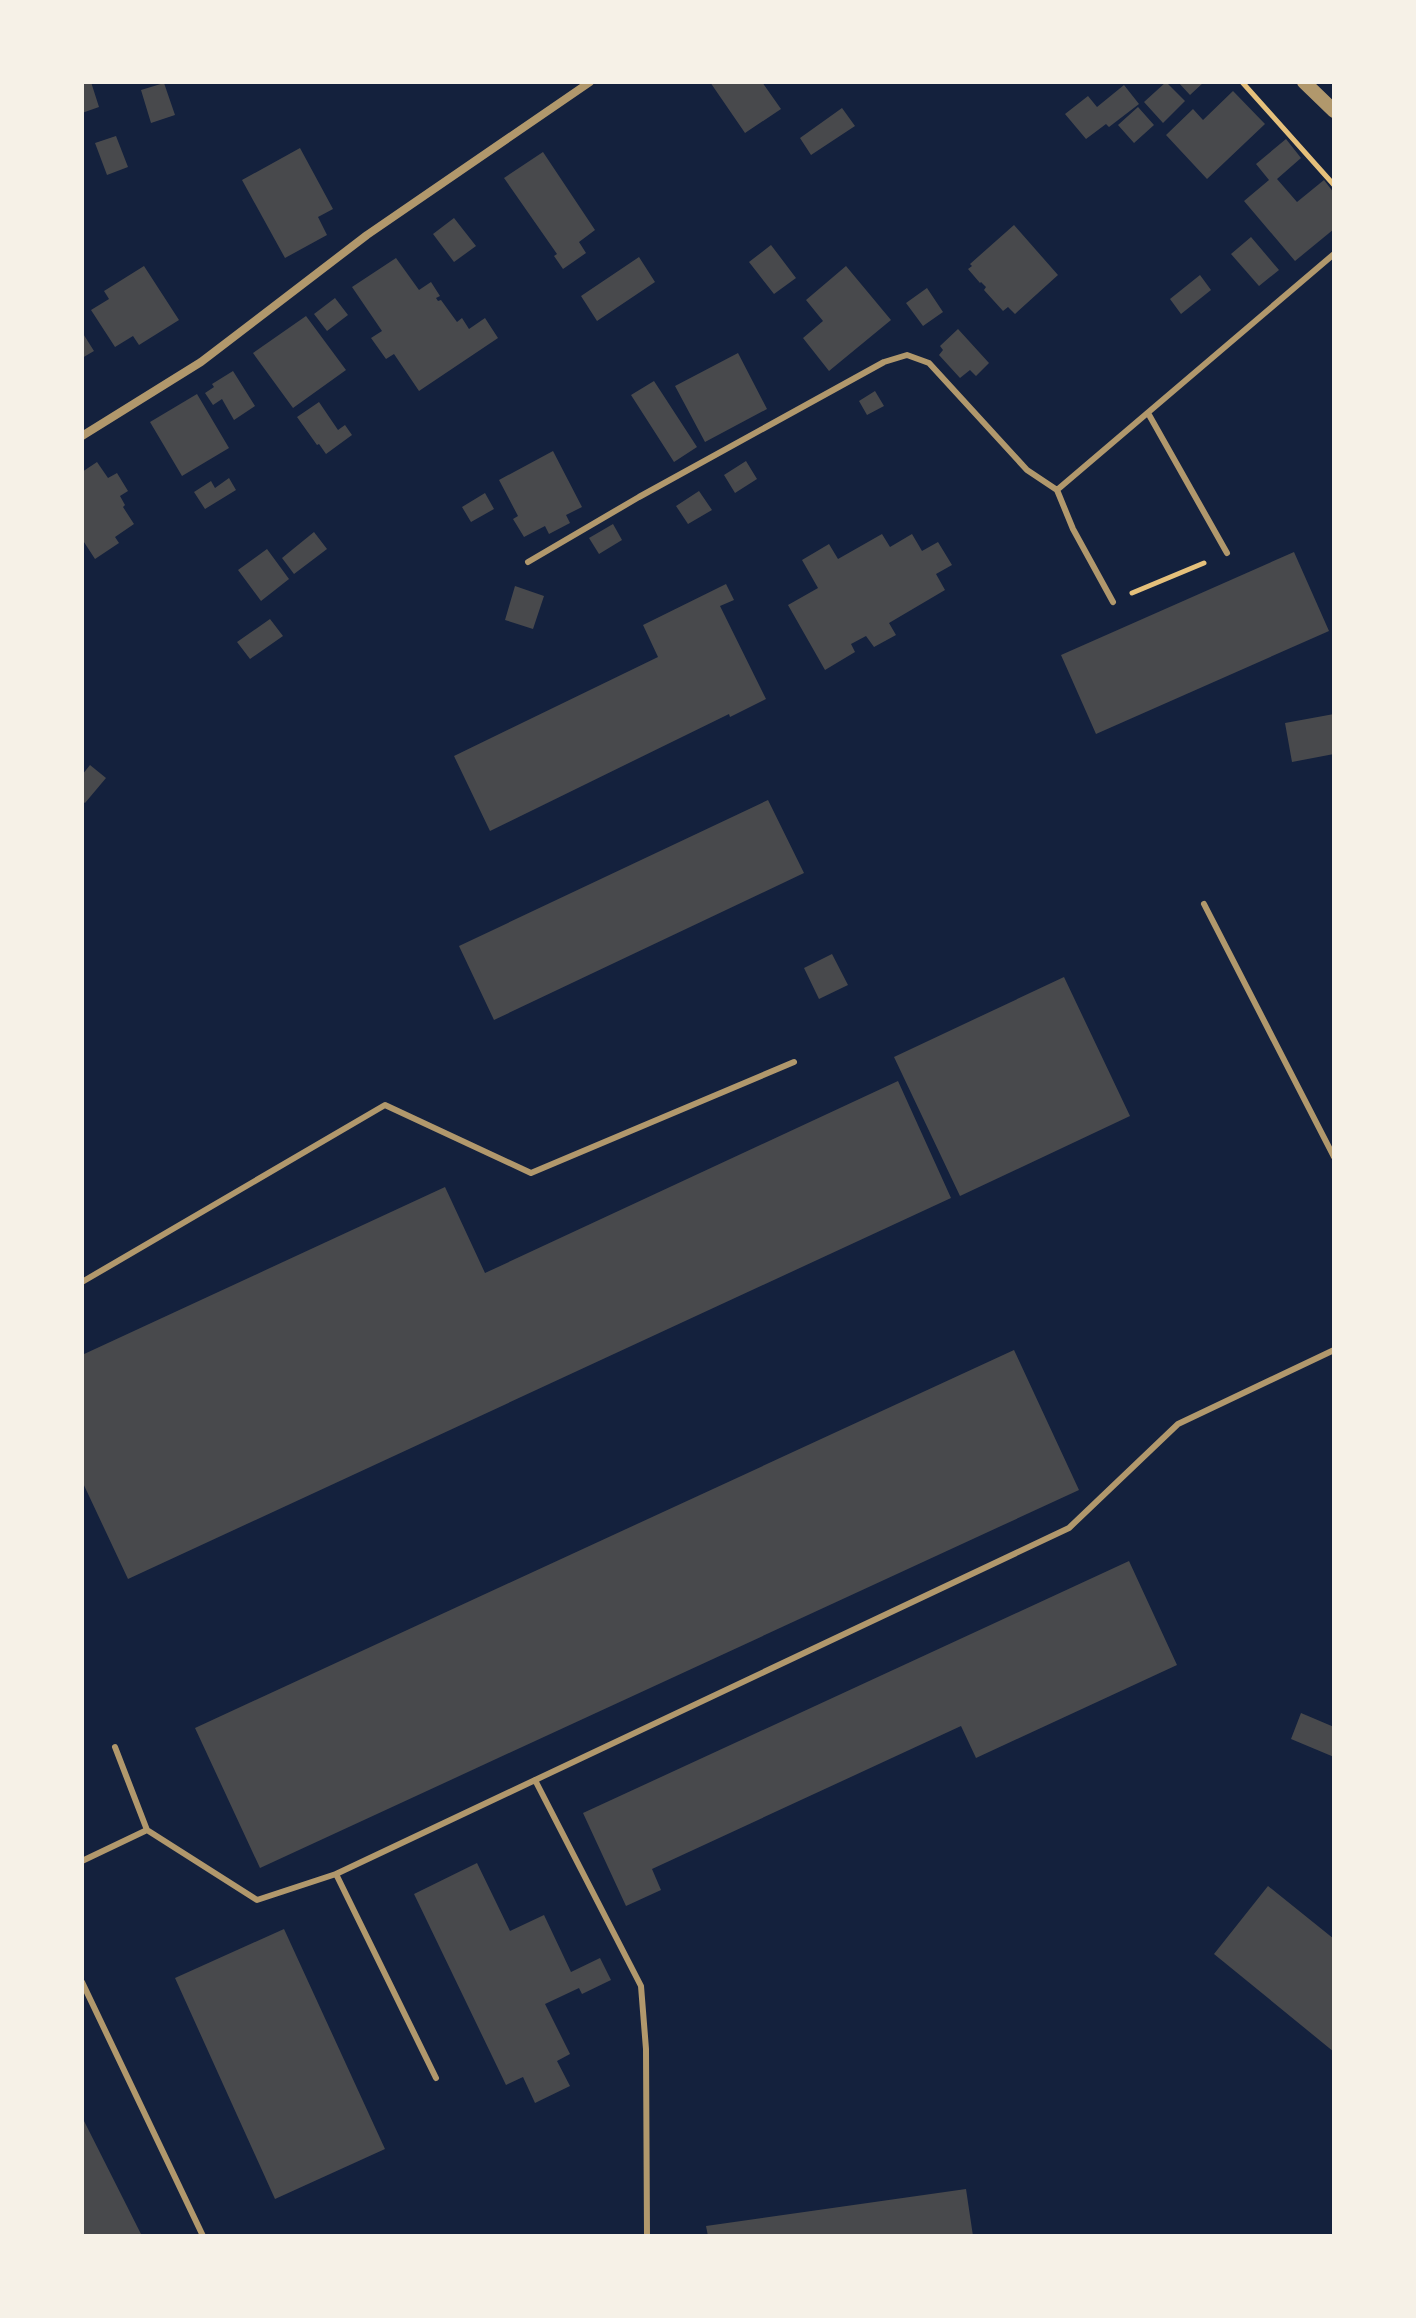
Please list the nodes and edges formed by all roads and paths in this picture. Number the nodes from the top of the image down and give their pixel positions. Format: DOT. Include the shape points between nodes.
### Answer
graph roads {
  1 [pos="590,82"];
  2 [pos="1242,82"];
  3 [pos="1304,82"];
  4 [pos="1334,111"];
  5 [pos="1334,185"];
  6 [pos="1334,254"];
  7 [pos="1148,413"];
  8 [pos="82,436"];
  9 [pos="1057,490"];
  10 [pos="1227,553"];
  11 [pos="528,562"];
  12 [pos="1113,602"];
  13 [pos="1204,904"];
  14 [pos="794,1062"];
  15 [pos="1334,1157"];
  16 [pos="82,1282"];
  17 [pos="1334,1350"];
  18 [pos="115,1747"];
  19 [pos="535,1780"];
  20 [pos="147,1830"];
  21 [pos="82,1861"];
  22 [pos="336,1874"];
  23 [pos="82,1982"];
  24 [pos="436,2078"];
  25 [pos="203,2236"];
  26 [pos="647,2236"];
  1 -- 8 [label="street" via="367,235 201,362"];
  2 -- 5 [label="path"];
  3 -- 4 [label="street"];
  6 -- 7 [label="lane"];
  7 -- 9 [label="lane"];
  7 -- 10 [label="lane"];
  9 -- 11 [label="lane" via="1027,470 929,363 907,355 871,369"];
  9 -- 12 [label="lane"];
  10 -- 12 [label="path"];
  13 -- 15 [label="lane"];
  14 -- 16 [label="lane" via="531,1173 385,1105"];
  17 -- 19 [label="lane" via="1178,1424 1069,1528"];
  18 -- 20 [label="lane"];
  19 -- 22 [label="lane"];
  19 -- 26 [label="lane" via="641,1986"];
  20 -- 21 [label="lane"];
  20 -- 22 [label="lane" via="257,1900"];
  22 -- 24 [label="lane"];
  23 -- 25 [label="lane"];
}
